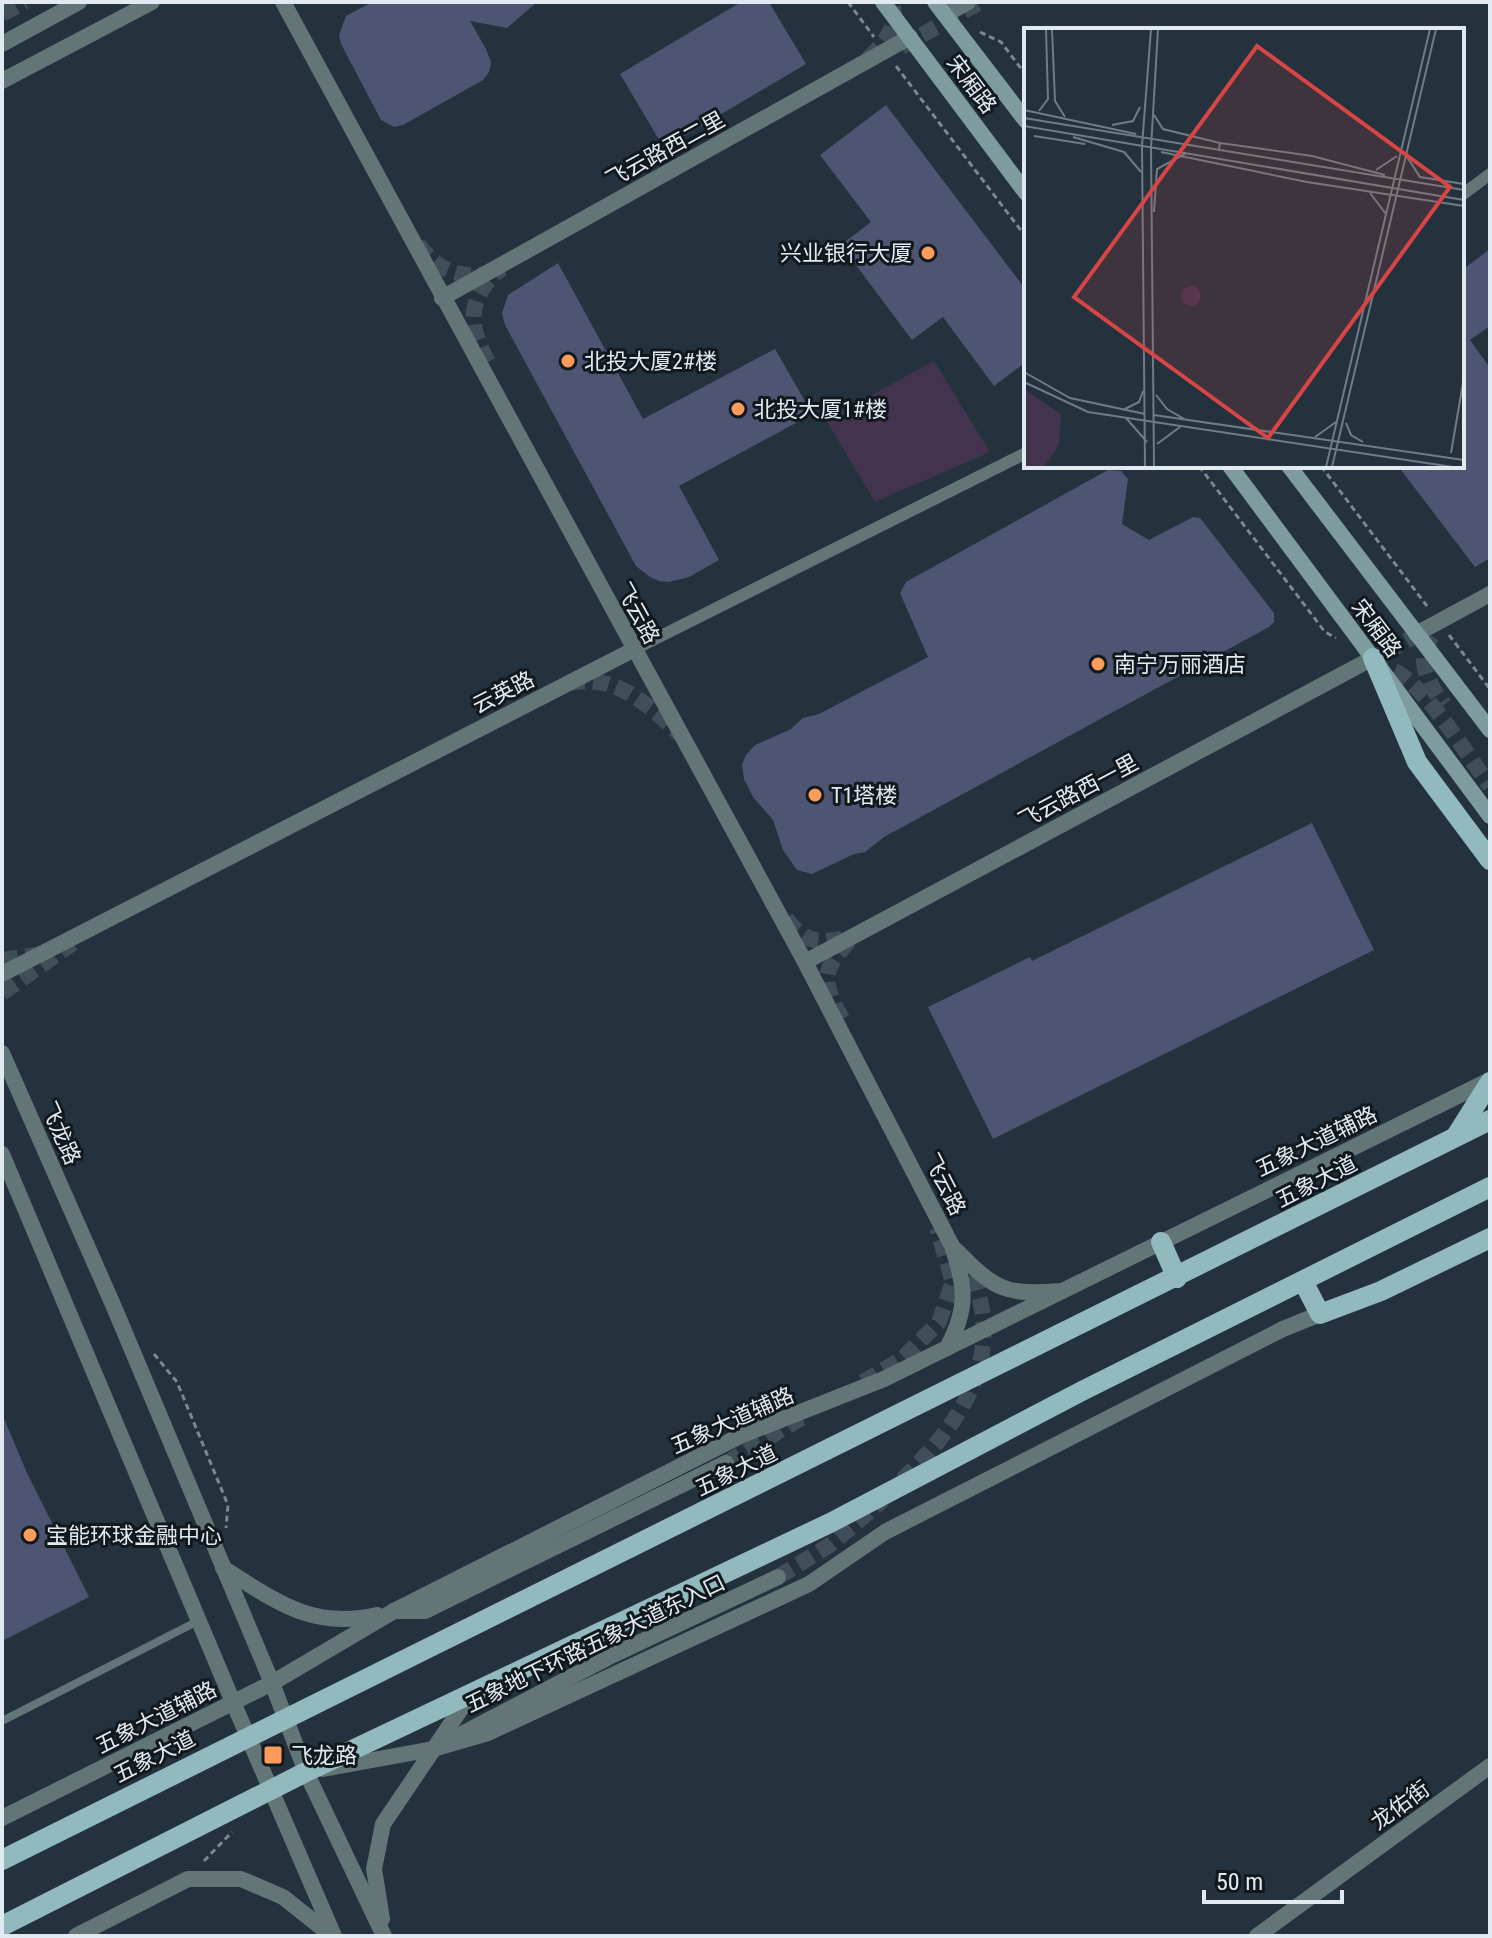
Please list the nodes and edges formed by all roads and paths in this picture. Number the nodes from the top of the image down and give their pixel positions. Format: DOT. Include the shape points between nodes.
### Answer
graph roads {
  1 [pos="79,2"];
  2 [pos="152,2"];
  3 [pos="283,2"];
  4 [pos="848,2"];
  5 [pos="883,2"];
  6 [pos="968,2"];
  7 [pos="940,8"];
  8 [pos="973,29"];
  9 [pos="910,37"];
  10 [pos="2,44"];
  11 [pos="886,52"];
  12 [pos="1024,72"];
  13 [pos="2,81"];
  14 [pos="1024,118"];
  15 [pos="1490,174"];
  16 [pos="1024,190"];
  17 [pos="1464,194"];
  18 [pos="1024,234"];
  19 [pos="442,298"];
  20 [pos="1024,454"];
  21 [pos="1201,468"];
  22 [pos="1231,468"];
  23 [pos="1291,468"];
  24 [pos="1323,468"];
  25 [pos="1490,594"];
  26 [pos="1439,622"];
  27 [pos="1416,634"];
  28 [pos="1337,638"];
  29 [pos="633,650"];
  30 [pos="1373,658"];
  31 [pos="1490,689"];
  32 [pos="1490,730"];
  33 [pos="1490,816"];
  34 [pos="1490,860"];
  35 [pos="805,962"];
  36 [pos="2,974"];
  37 [pos="2,1053"];
  38 [pos="1490,1081"];
  39 [pos="1490,1120"];
  40 [pos="1455,1137"];
  41 [pos="2,1154"];
  42 [pos="1490,1187"];
  43 [pos="1490,1238"];
  44 [pos="1161,1242"];
  45 [pos="952,1246"];
  46 [pos="1177,1278"];
  47 [pos="1303,1281"];
  48 [pos="1062,1291"];
  49 [pos="1320,1314"];
  50 [pos="947,1348"];
  51 [pos="150,1350"];
  52 [pos="726,1463"];
  53 [pos="225,1536"];
  54 [pos="223,1568"];
  55 [pos="778,1577"];
  56 [pos="394,1611"];
  57 [pos="200,1620"];
  58 [pos="272,1683"];
  59 [pos="472,1693"];
  60 [pos="233,1702"];
  61 [pos="286,1719"];
  62 [pos="2,1721"];
  63 [pos="247,1736"];
  64 [pos="433,1749"];
  65 [pos="1490,1766"];
  66 [pos="306,1772"];
  67 [pos="270,1790"];
  68 [pos="2,1818"];
  69 [pos="2,1860"];
  70 [pos="2,1926"];
  71 [pos="76,1936"];
  72 [pos="333,1936"];
  73 [pos="384,1936"];
  74 [pos="1257,1936"];
  1 -- 10 [label="street"];
  2 -- 13 [label="street"];
  3 -- 19 [label="street, 飞云路"];
  4 -- 11 [label="path"];
  5 -- 9 [label="main road, 宋厢路"];
  6 -- 7 [label="street"];
  7 -- 14 [label="main road, 宋厢路"];
  8 -- 12 [label="path" via="1001,42"];
  9 -- 11 [label="street, 飞云路西二里"];
  9 -- 16 [label="main road, 宋厢路"];
  11 -- 18 [label="path"];
  11 -- 19 [label="street, 飞云路西二里"];
  15 -- 17 [label="street"];
  19 -- 29 [label="street, 飞云路"];
  20 -- 29 [label="street, 云英路"];
  21 -- 28 [label="path" via="1325,632"];
  22 -- 30 [label="main road, 宋厢路"];
  23 -- 27 [label="main road, 宋厢路"];
  24 -- 26 [label="path"];
  25 -- 26 [label="street"];
  26 -- 27 [label="street"];
  26 -- 31 [label="path"];
  27 -- 32 [label="main road, 宋厢路"];
  29 -- 35 [label="street, 飞云路"];
  29 -- 36 [label="street, 云英路"];
  30 -- 33 [label="main road, 宋厢路"];
  30 -- 34 [label="main road" via="1417,762"];
  30 -- 35 [label="street, 飞云路西一里"];
  35 -- 45 [label="street, 飞云路"];
  37 -- 54 [label="street, 飞龙路"];
  38 -- 40 [label="main road"];
  38 -- 44 [label="street, 五象大道辅路"];
  39 -- 40 [label="main road, 五象大道"];
  40 -- 46 [label="main road, 五象大道"];
  41 -- 57 [label="street"];
  42 -- 47 [label="main road"];
  43 -- 49 [label="main road"];
  44 -- 46 [label="main road"];
  44 -- 48 [label="street, 五象大道辅路"];
  45 -- 48 [label="street, 飞云路" via="994,1285 1024,1294"];
  45 -- 50 [label="street, 飞云路" via="963,1295 960,1323"];
  46 -- 61 [label="main road, 五象大道"];
  47 -- 49 [label="main road"];
  47 -- 59 [label="main road" via="830,1523"];
  48 -- 50 [label="street, 五象大道辅路"];
  49 -- 64 [label="street" via="885,1532 809,1584 488,1733"];
  50 -- 56 [label="street, 五象大道辅路" via="740,1436"];
  51 -- 53 [label="path" via="177,1382 228,1505"];
  52 -- 56 [label="street" via="425,1611"];
  54 -- 56 [label="street" via="279,1603 315,1618 355,1620"];
  54 -- 58 [label="street, 飞龙路"];
  55 -- 64 [label="street, 五象地下环路五象大道东入口"];
  56 -- 58 [label="street, 五象大道辅路"];
  57 -- 60 [label="street"];
  57 -- 62 [label="lane"];
  58 -- 60 [label="street, 五象大道辅路"];
  58 -- 61 [label="street, 飞龙路"];
  59 -- 64 [label="street"];
  59 -- 66 [label="main road"];
  60 -- 63 [label="street"];
  60 -- 68 [label="street, 五象大道辅路"];
  61 -- 63 [label="main road, 五象大道"];
  61 -- 66 [label="street, 飞龙路"];
  63 -- 67 [label="street"];
  63 -- 69 [label="main road, 五象大道"];
  64 -- 66 [label="street"];
  64 -- 73 [label="street" via="383,1824 374,1869"];
  65 -- 74 [label="street, 龙佑街"];
  66 -- 67 [label="main road"];
  66 -- 73 [label="street, 飞龙路"];
  67 -- 70 [label="main road"];
  67 -- 72 [label="street"];
  71 -- 72 [label="street" via="188,1879 241,1879 283,1897"];
}
